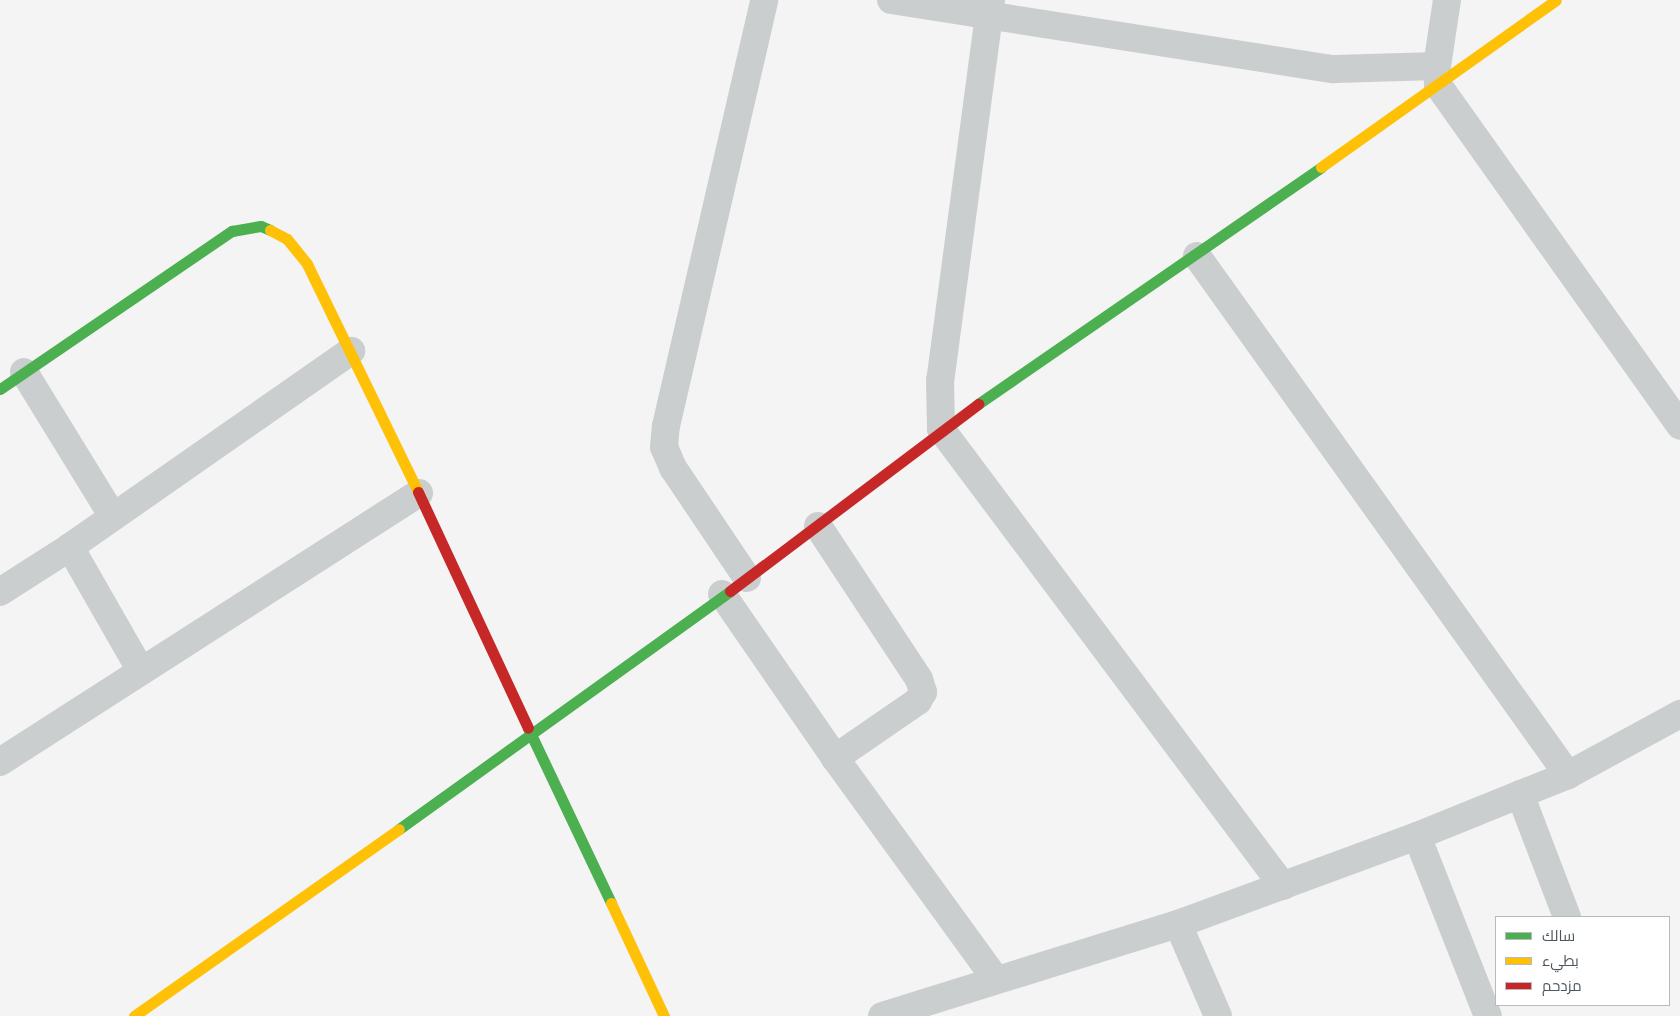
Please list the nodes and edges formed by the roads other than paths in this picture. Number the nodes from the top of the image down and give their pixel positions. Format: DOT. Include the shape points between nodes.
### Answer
graph roads {
  1 [pos="764,0"];
  2 [pos="890,0"];
  3 [pos="1447,0"];
  4 [pos="1556,0"];
  5 [pos="990,8"];
  6 [pos="1438,75"];
  7 [pos="1197,256"];
  8 [pos="351,351"];
  9 [pos="24,372"];
  10 [pos="0,389"];
  11 [pos="1680,426"];
  12 [pos="941,429"];
  13 [pos="419,493"];
  14 [pos="112,515"];
  15 [pos="818,526"];
  16 [pos="70,547"];
  17 [pos="747,578"];
  18 [pos="0,592"];
  19 [pos="722,594"];
  20 [pos="141,671"];
  21 [pos="1680,714"];
  22 [pos="531,736"];
  23 [pos="834,758"];
  24 [pos="0,762"];
  25 [pos="1568,775"];
  26 [pos="1520,794"];
  27 [pos="1417,836"];
  28 [pos="1283,886"];
  29 [pos="1567,916"];
  30 [pos="1178,924"];
  31 [pos="996,980"];
  32 [pos="914,1011"];
  33 [pos="134,1016"];
  34 [pos="664,1016"];
  35 [pos="882,1016"];
  36 [pos="1218,1016"];
  37 [pos="1488,1016"];
  1 -- 17 [label="street" via="666,426 664,447 673,468"];
  2 -- 5 [label="street"];
  3 -- 6 [label="street"];
  4 -- 6 [label="street"];
  5 -- 6 [label="street" via="1334,69"];
  5 -- 12 [label="street" via="940,380"];
  6 -- 7 [label="street"];
  6 -- 11 [label="street"];
  7 -- 12 [label="street"];
  7 -- 25 [label="street"];
  8 -- 9 [label="street" via="307,264 287,239 261,226 232,231 207,246"];
  8 -- 13 [label="street"];
  8 -- 14 [label="street"];
  9 -- 10 [label="street"];
  9 -- 14 [label="street"];
  12 -- 15 [label="street"];
  12 -- 28 [label="street"];
  13 -- 20 [label="street"];
  13 -- 22 [label="street"];
  14 -- 16 [label="street"];
  15 -- 17 [label="street"];
  15 -- 23 [label="street" via="920,679 924,692 918,701"];
  16 -- 18 [label="street"];
  16 -- 20 [label="street"];
  17 -- 19 [label="street"];
  19 -- 22 [label="street"];
  19 -- 23 [label="street"];
  20 -- 24 [label="street"];
  21 -- 25 [label="street"];
  22 -- 33 [label="street"];
  22 -- 34 [label="street"];
  23 -- 31 [label="street"];
  25 -- 26 [label="street"];
  26 -- 27 [label="street"];
  26 -- 29 [label="street"];
  27 -- 28 [label="street"];
  27 -- 37 [label="street"];
  28 -- 30 [label="street"];
  30 -- 31 [label="street"];
  30 -- 36 [label="street"];
  31 -- 32 [label="street"];
  32 -- 35 [label="street"];
}
